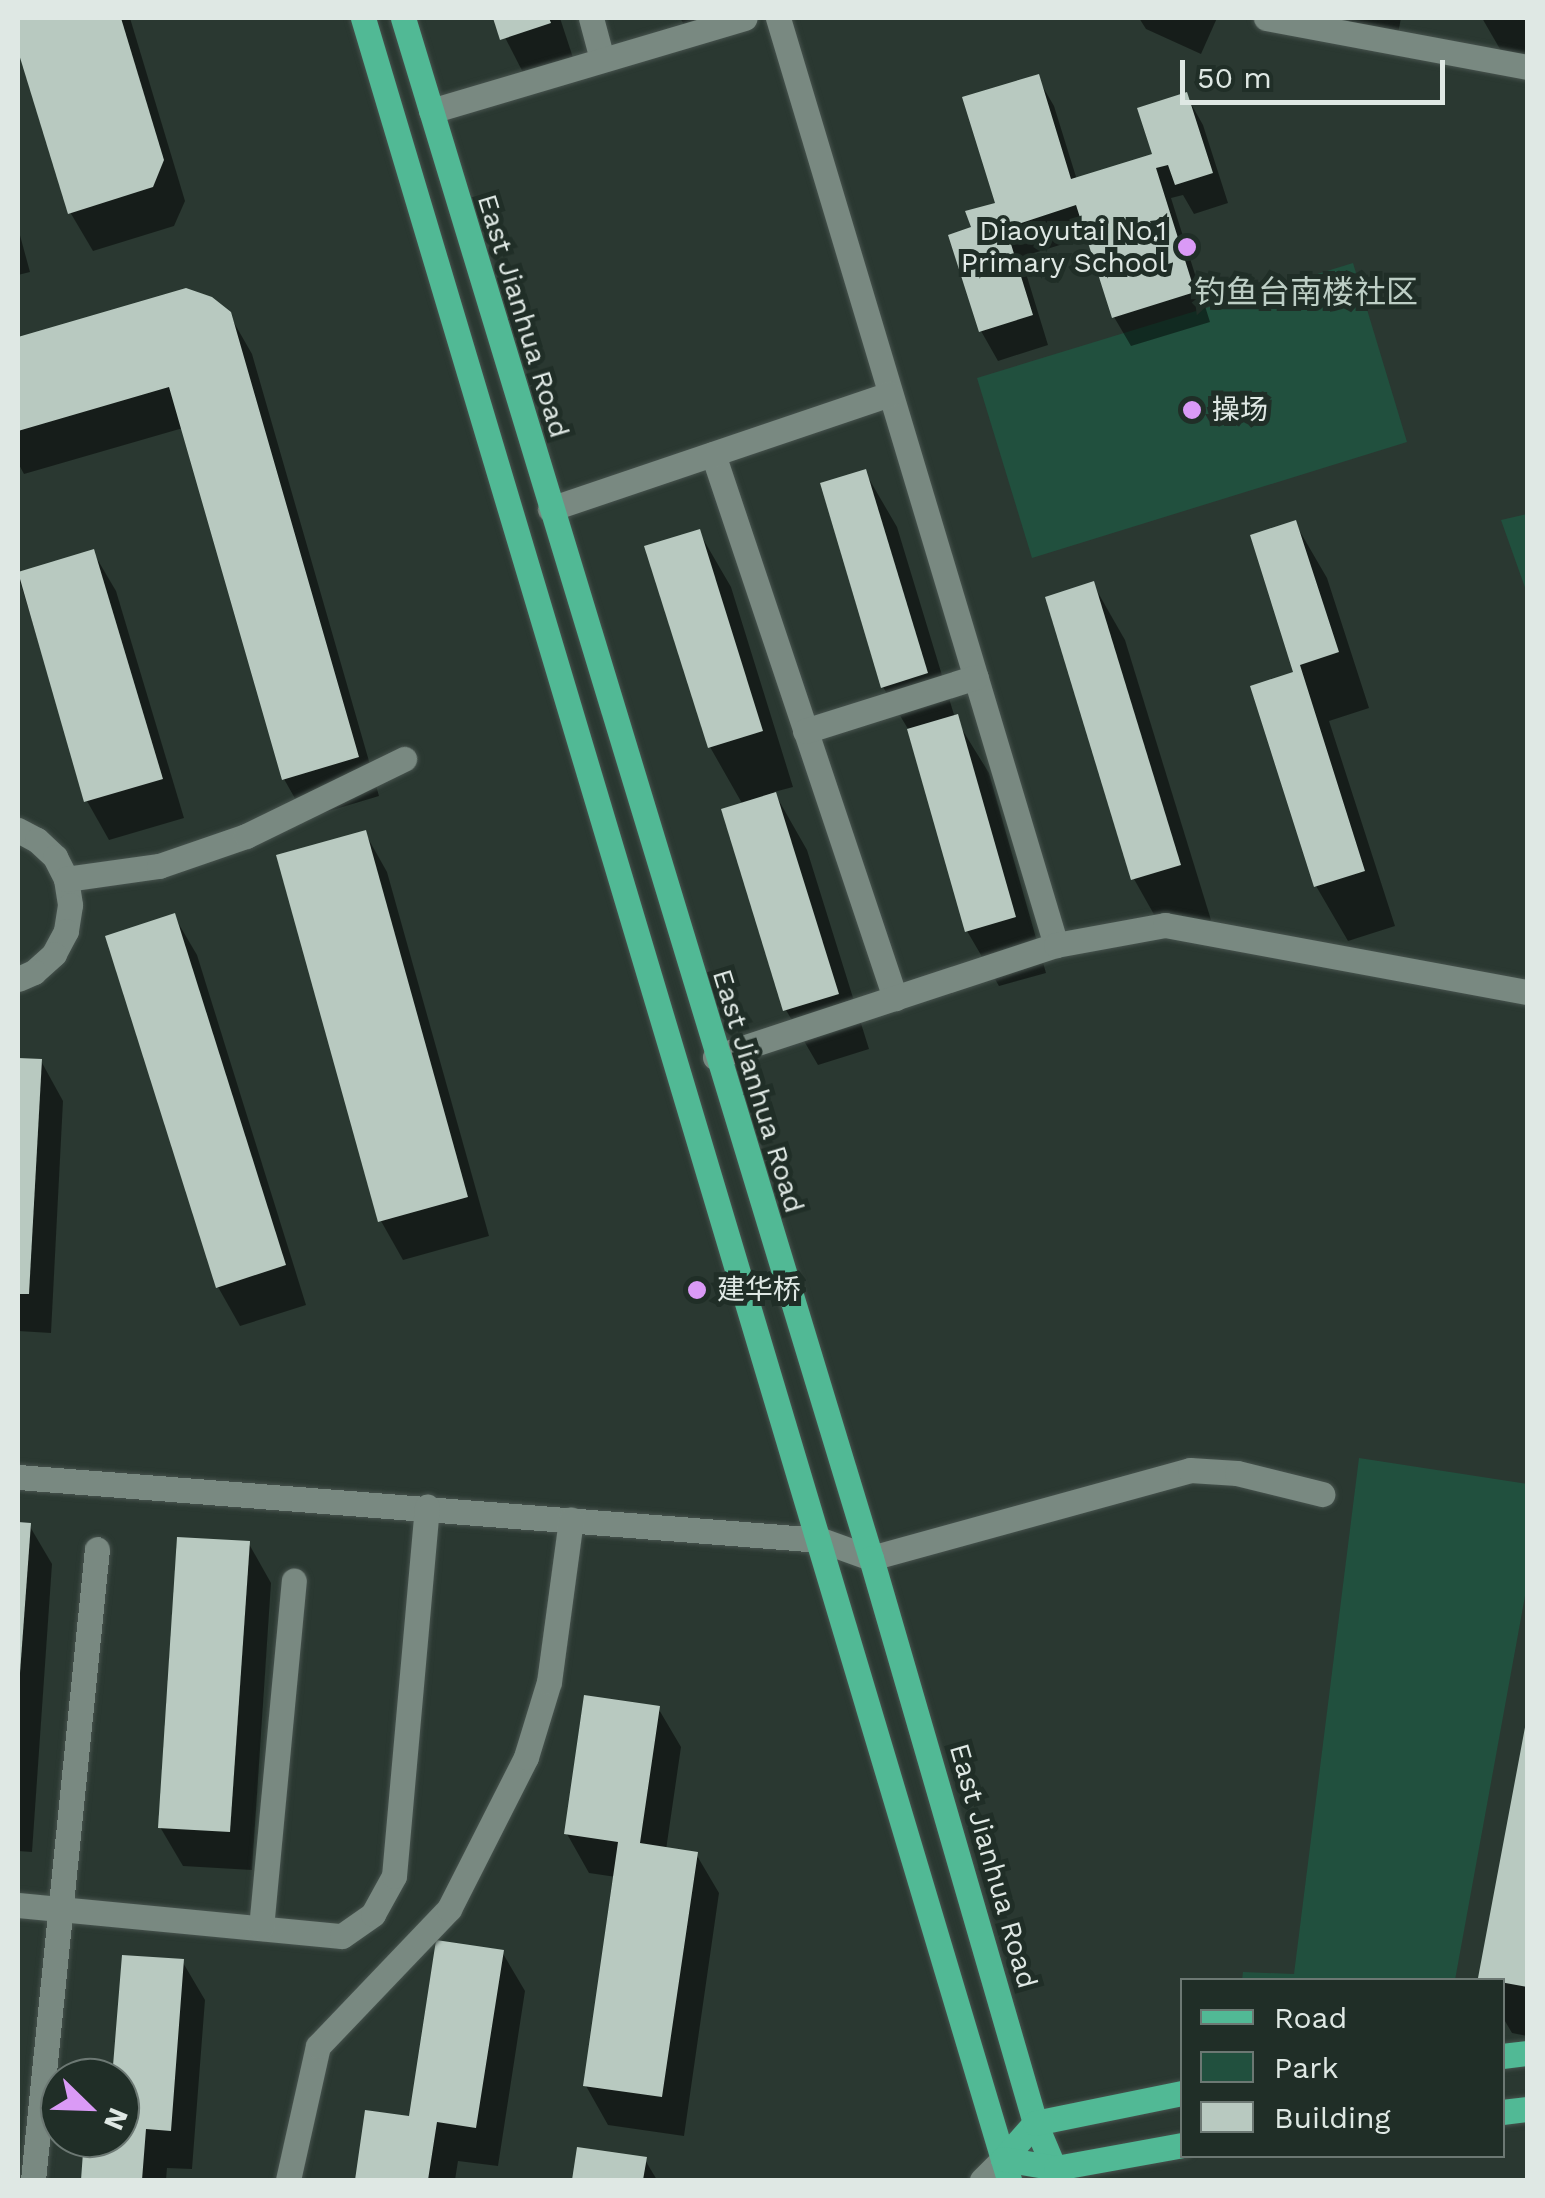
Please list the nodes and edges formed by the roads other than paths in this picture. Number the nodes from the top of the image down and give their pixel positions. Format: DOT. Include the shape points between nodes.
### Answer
graph roads {
  1 [pos="363,18"];
  2 [pos="402,18"];
  3 [pos="590,18"];
  4 [pos="744,18"];
  5 [pos="778,18"];
  6 [pos="1266,18"];
  7 [pos="1400,30"];
  8 [pos="602,56"];
  9 [pos="1528,67"];
  10 [pos="431,110"];
  11 [pos="890,394"];
  12 [pos="713,454"];
  13 [pos="550,509"];
  14 [pos="976,676"];
  15 [pos="806,731"];
  16 [pos="404,759"];
  17 [pos="18,830"];
  18 [pos="66,879"];
  19 [pos="1056,945"];
  20 [pos="18,979"];
  21 [pos="1528,992"];
  22 [pos="895,998"];
  23 [pos="715,1057"];
  24 [pos="18,1476"];
  25 [pos="1322,1494"];
  26 [pos="427,1506"];
  27 [pos="571,1519"];
  28 [pos="821,1540"];
  29 [pos="97,1549"];
  30 [pos="871,1558"];
  31 [pos="294,1580"];
  32 [pos="18,1905"];
  33 [pos="64,1910"];
  34 [pos="262,1928"];
  35 [pos="1180,2093"];
  36 [pos="1036,2122"];
  37 [pos="1180,2144"];
  38 [pos="1006,2170"];
  39 [pos="1057,2174"];
  40 [pos="33,2180"];
  41 [pos="288,2180"];
  42 [pos="982,2180"];
  1 -- 28 [label="main road"];
  2 -- 10 [label="main road, East Jianhua Road"];
  3 -- 8 [label="street"];
  4 -- 8 [label="street"];
  5 -- 11 [label="street"];
  6 -- 7 [label="street"];
  7 -- 9 [label="street"];
  8 -- 10 [label="street"];
  10 -- 13 [label="main road, East Jianhua Road"];
  11 -- 12 [label="street"];
  11 -- 14 [label="street"];
  12 -- 13 [label="street"];
  12 -- 15 [label="street"];
  13 -- 23 [label="main road, East Jianhua Road"];
  14 -- 15 [label="street"];
  14 -- 19 [label="street"];
  15 -- 22 [label="street"];
  16 -- 18 [label="street" via="246,836 159,866"];
  17 -- 18 [label="street" via="55,857"];
  18 -- 20 [label="street" via="66,931 54,954"];
  19 -- 21 [label="street" via="1165,925"];
  19 -- 22 [label="street"];
  22 -- 23 [label="street"];
  23 -- 30 [label="main road, East Jianhua Road"];
  24 -- 26 [label="street"];
  25 -- 30 [label="street" via="1237,1473 1190,1470"];
  26 -- 27 [label="street"];
  26 -- 34 [label="street" via="394,1876 373,1914 342,1936"];
  27 -- 28 [label="street"];
  27 -- 41 [label="street" via="549,1682 526,1757 449,1909 318,2046"];
  28 -- 30 [label="street"];
  28 -- 38 [label="main road"];
  29 -- 33 [label="street"];
  30 -- 36 [label="main road, East Jianhua Road"];
  31 -- 34 [label="street"];
  32 -- 33 [label="street"];
  33 -- 34 [label="street"];
  33 -- 40 [label="street"];
  35 -- 36 [label="main road"];
  36 -- 38 [label="main road"];
  36 -- 39 [label="main road, East Jianhua Road"];
  37 -- 39 [label="main road"];
  38 -- 39 [label="main road"];
  38 -- 42 [label="street"];
}
